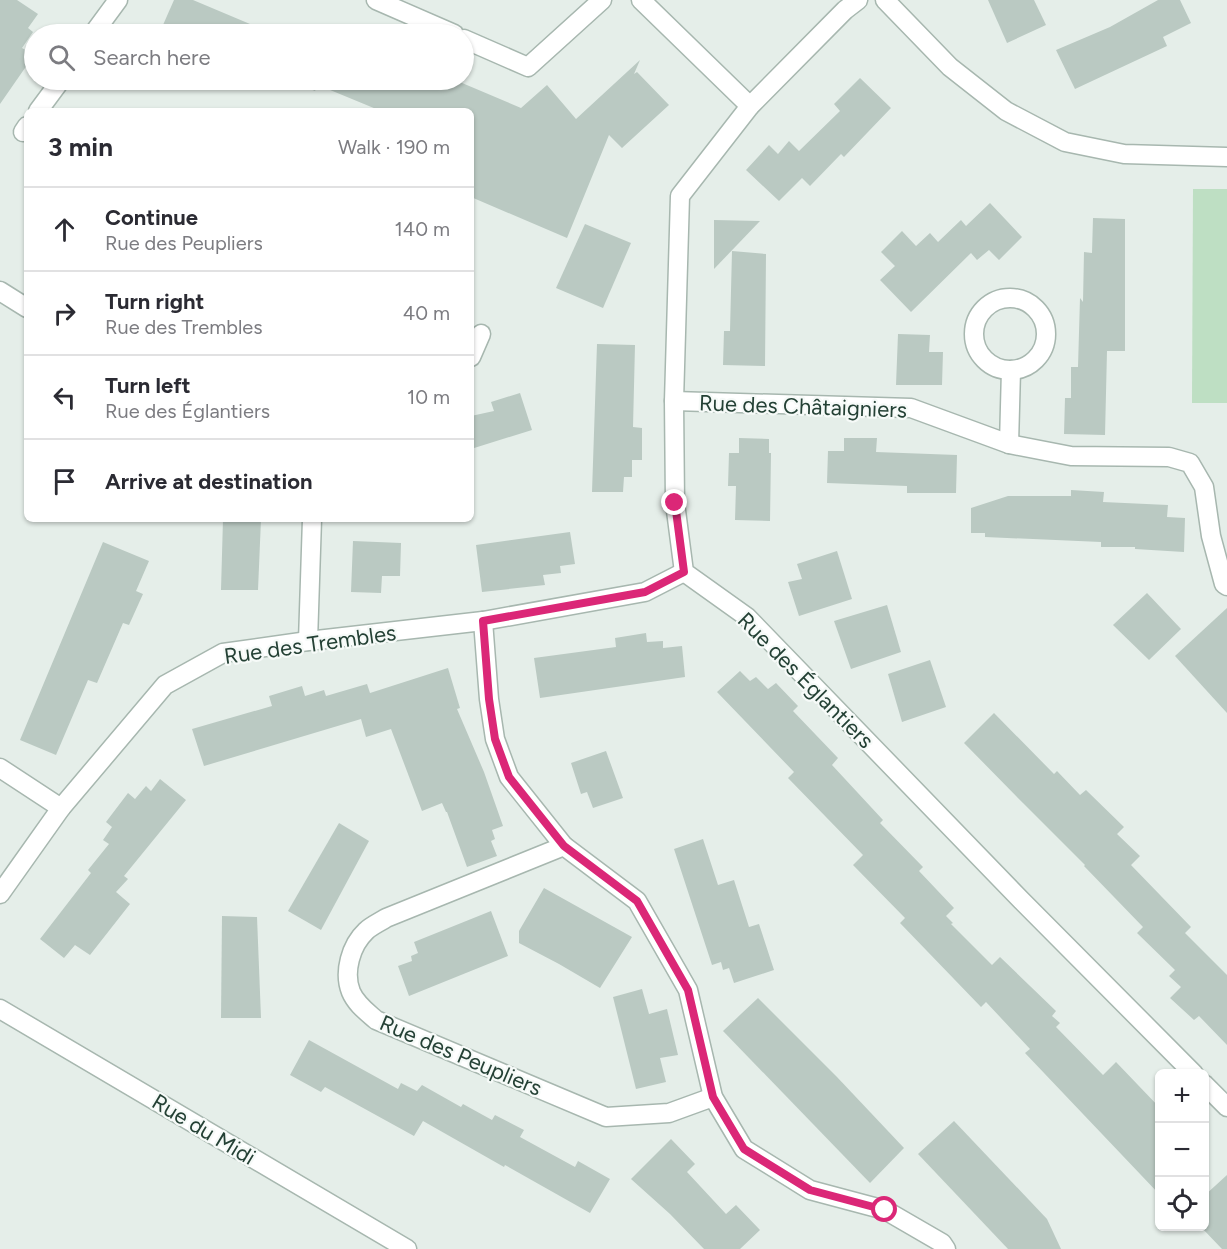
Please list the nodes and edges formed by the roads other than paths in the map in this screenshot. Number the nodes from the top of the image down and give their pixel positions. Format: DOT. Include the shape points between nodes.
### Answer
graph roads {
  1 [pos="118,0"];
  2 [pos="376,0"];
  3 [pos="602,0"];
  4 [pos="641,0"];
  5 [pos="858,0"];
  6 [pos="885,0"];
  7 [pos="100,24"];
  8 [pos="431,24"];
  9 [pos="474,43"];
  10 [pos="54,90"];
  11 [pos="750,106"];
  12 [pos="40,108"];
  13 [pos="1227,157"];
  14 [pos="0,291"];
  15 [pos="24,306"];
  16 [pos="481,334"];
  17 [pos="474,350"];
  18 [pos="1011,370"];
  19 [pos="674,401"];
  20 [pos="1009,444"];
  21 [pos="312,522"];
  22 [pos="684,572"];
  23 [pos="1227,586"];
  24 [pos="483,621"];
  25 [pos="308,641"];
  26 [pos="0,768"];
  27 [pos="61,808"];
  28 [pos="564,846"];
  29 [pos="0,894"];
  30 [pos="0,1009"];
  31 [pos="1189,1069"];
  32 [pos="1209,1089"];
  33 [pos="713,1097"];
  34 [pos="1227,1107"];
  35 [pos="407,1249"];
  36 [pos="946,1249"];
  1 -- 7 [label="street"];
  2 -- 8 [label="street"];
  3 -- 9 [label="street" via="528,67"];
  4 -- 11 [label="street"];
  5 -- 11 [label="street"];
  6 -- 13 [label="street" via="950,67 1006,111 1065,142 1124,154"];
  10 -- 12 [label="street"];
  11 -- 19 [label="street" via="680,196"];
  14 -- 15 [label="street"];
  16 -- 17 [label="street"];
  18 -- 20 [label="street"];
  19 -- 20 [label="street, Rue des Châtaigniers" via="911,408"];
  19 -- 22 [label="street" via="675,503"];
  20 -- 23 [label="street, Rue des Châtaigniers" via="1071,456 1169,457 1190,463 1204,487 1211,536"];
  21 -- 25 [label="street"];
  22 -- 24 [label="street, Rue des Trembles" via="645,592"];
  22 -- 31 [label="street, Rue des Églantiers" via="747,616"];
  24 -- 25 [label="street, Rue des Trembles"];
  24 -- 28 [label="street" via="495,739 509,777"];
  25 -- 27 [label="street, Rue des Trembles" via="223,653 165,685"];
  26 -- 27 [label="street"];
  27 -- 29 [label="street, Rue des Trembles"];
  28 -- 33 [label="street" via="637,901 688,990"];
  28 -- 33 [label="street, Rue des Peupliers" via="386,918 366,930 352,948 348,970 351,992 361,1008 376,1020 606,1117 669,1113"];
  30 -- 35 [label="street, Rue du Midi"];
  32 -- 34 [label="street"];
  33 -- 36 [label="street" via="744,1149 810,1190 885,1210"];
}
